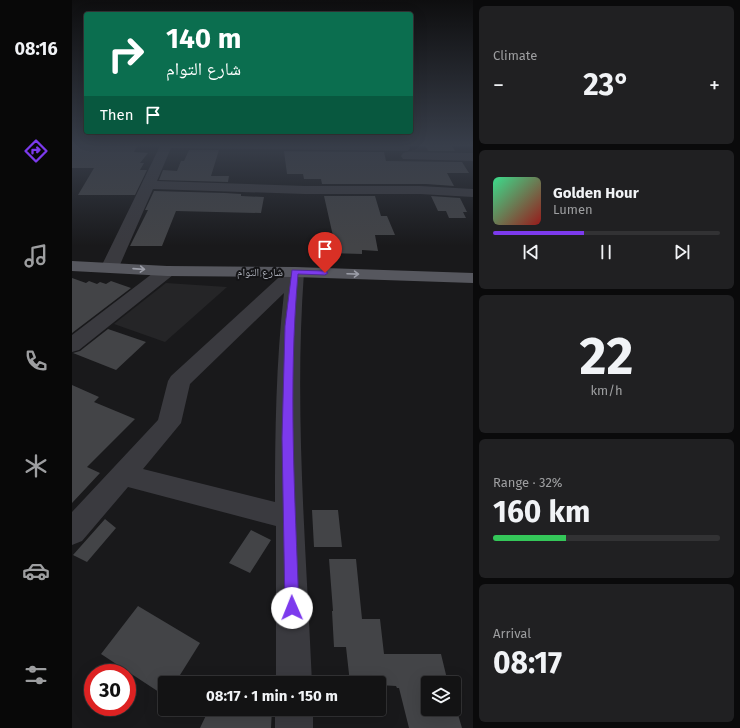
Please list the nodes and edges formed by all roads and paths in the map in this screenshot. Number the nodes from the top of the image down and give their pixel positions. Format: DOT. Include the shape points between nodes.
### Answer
graph roads {
  1 [pos="151,178"];
  2 [pos="416,178"];
  3 [pos="148,185"];
  4 [pos="420,190"];
  5 [pos="473,193"];
  6 [pos="72,252"];
  7 [pos="113,260"];
  8 [pos="473,264"];
  9 [pos="72,266"];
  10 [pos="167,271"];
  11 [pos="295,272"];
  12 [pos="473,278"];
  13 [pos="72,345"];
  14 [pos="123,475"];
  15 [pos="290,518"];
  16 [pos="72,532"];
  17 [pos="294,676"];
  18 [pos="294,716"];
  19 [pos="294,728"];
  1 -- 3 [label="street"];
  2 -- 4 [label="street"];
  3 -- 4 [label="street"];
  3 -- 7 [label="street"];
  4 -- 5 [label="street"];
  6 -- 7 [label="main road, شارع التوام"];
  7 -- 8 [label="main road, شارع التوام"];
  7 -- 9 [label="main road, شارع التوام"];
  7 -- 10 [label="main road, شارع التوام, one-way"];
  10 -- 11 [label="main road, شارع التوام"];
  10 -- 13 [label="street"];
  11 -- 12 [label="main road, شارع التوام, one-way"];
  11 -- 14 [label="street" via="179,381 169,423"];
  11 -- 15 [label="street" via="289,342"];
  14 -- 15 [label="street"];
  14 -- 16 [label="street"];
  15 -- 17 [label="street"];
  18 -- 19 [label="street"];
}
